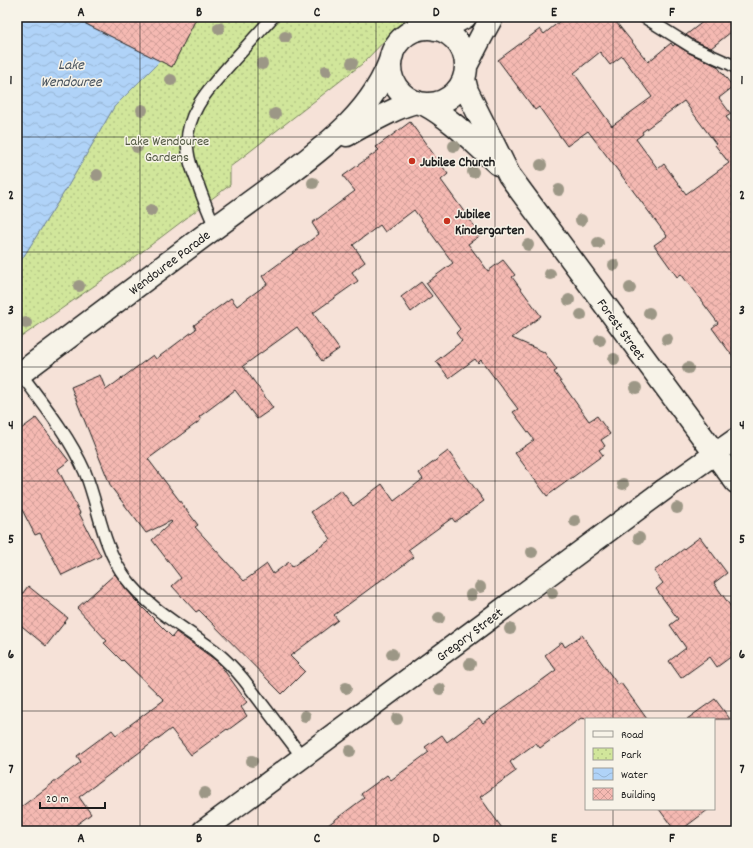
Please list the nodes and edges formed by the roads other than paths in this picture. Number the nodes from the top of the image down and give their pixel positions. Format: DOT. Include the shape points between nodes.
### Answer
graph roads {
  1 [pos="273,17"];
  2 [pos="464,17"];
  3 [pos="492,17"];
  4 [pos="644,17"];
  5 [pos="426,25"];
  6 [pos="392,55"];
  7 [pos="736,68"];
  8 [pos="465,72"];
  9 [pos="420,103"];
  10 [pos="321,149"];
  11 [pos="509,174"];
  12 [pos="215,227"];
  13 [pos="19,374"];
  14 [pos="736,439"];
  15 [pos="715,454"];
  16 [pos="736,482"];
  17 [pos="303,758"];
  18 [pos="203,831"];
  1 -- 12 [label="lane" via="209,87 188,130 189,158"];
  2 -- 5 [label="street" via="452,24"];
  3 -- 8 [label="street"];
  4 -- 7 [label="lane" via="698,50"];
  5 -- 6 [label="street" via="404,38"];
  5 -- 8 [label="street" via="446,32 461,46 465,56"];
  6 -- 9 [label="street" via="390,66 399,91 412,101"];
  6 -- 10 [label="street, Wendouree Parade" via="388,68 366,104 354,119"];
  8 -- 9 [label="street" via="461,86 446,100"];
  8 -- 11 [label="street, Forest Street" via="467,91"];
  9 -- 10 [label="street, Wendouree Parade" via="407,104 394,110"];
  9 -- 11 [label="street, Forest Street" via="453,123"];
  10 -- 12 [label="street, Wendouree Parade"];
  11 -- 15 [label="street, Forest Street"];
  12 -- 13 [label="street, Wendouree Parade"];
  13 -- 17 [label="lane" via="64,433 75,453 91,488 107,544 124,576 155,608 236,669"];
  14 -- 15 [label="street, Gregory Street"];
  15 -- 16 [label="street, Forest Street"];
  15 -- 17 [label="street, Gregory Street"];
  17 -- 18 [label="street, Gregory Street"];
}
